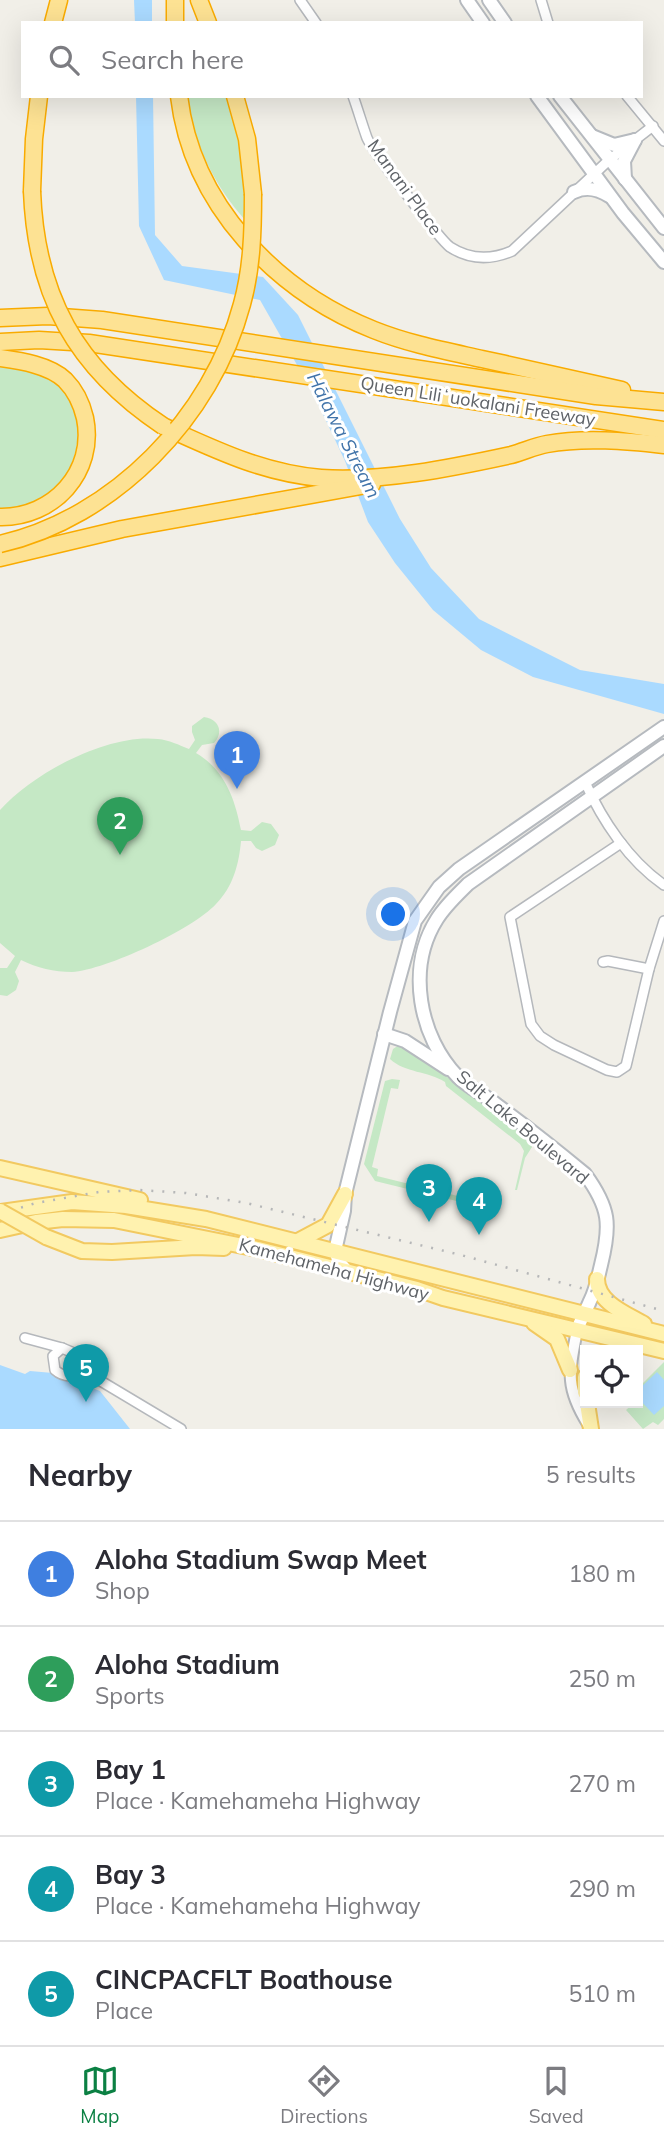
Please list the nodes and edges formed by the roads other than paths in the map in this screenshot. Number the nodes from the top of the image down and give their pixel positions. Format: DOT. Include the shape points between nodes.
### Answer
graph roads {
  1 [pos="59,0"];
  2 [pos="174,0"];
  3 [pos="199,0"];
  4 [pos="300,0"];
  5 [pos="467,0"];
  6 [pos="489,0"];
  7 [pos="541,0"];
  8 [pos="54,21"];
  9 [pos="175,21"];
  10 [pos="207,21"];
  11 [pos="315,21"];
  12 [pos="482,21"];
  13 [pos="504,21"];
  14 [pos="547,21"];
  15 [pos="39,98"];
  16 [pos="179,98"];
  17 [pos="236,98"];
  18 [pos="354,98"];
  19 [pos="538,98"];
  20 [pos="562,98"];
  21 [pos="629,98"];
  22 [pos="653,126"];
  23 [pos="590,136"];
  24 [pos="635,140"];
  25 [pos="664,141"];
  26 [pos="609,160"];
  27 [pos="594,174"];
  28 [pos="625,179"];
  29 [pos="574,192"];
  30 [pos="612,198"];
  31 [pos="664,228"];
  32 [pos="663,261"];
  33 [pos="0,307"];
  34 [pos="0,318"];
  35 [pos="102,320"];
  36 [pos="0,342"];
  37 [pos="0,358"];
  38 [pos="601,391"];
  39 [pos="664,401"];
  40 [pos="664,430"];
  41 [pos="664,445"];
  42 [pos="342,484"];
  43 [pos="0,517"];
  44 [pos="1,548"];
  45 [pos="664,727"];
  46 [pos="664,746"];
  47 [pos="585,782"];
  48 [pos="592,796"];
  49 [pos="621,843"];
  50 [pos="664,885"];
  51 [pos="664,921"];
  52 [pos="603,962"];
  53 [pos="649,969"];
  54 [pos="384,1034"];
  55 [pos="458,1077"];
  56 [pos="0,1168"];
  57 [pos="345,1194"];
  58 [pos="0,1212"];
  59 [pos="205,1219"];
  60 [pos="0,1230"];
  61 [pos="298,1241"];
  62 [pos="258,1249"];
  63 [pos="335,1251"];
  64 [pos="348,1272"];
  65 [pos="597,1279"];
  66 [pos="417,1289"];
  67 [pos="583,1312"];
  68 [pos="516,1316"];
  69 [pos="577,1330"];
  70 [pos="661,1333"];
  71 [pos="25,1338"];
  72 [pos="635,1344"];
  73 [pos="625,1345"];
  74 [pos="62,1348"];
  75 [pos="664,1351"];
  76 [pos="570,1370"];
  77 [pos="89,1374"];
  78 [pos="588,1408"];
  79 [pos="181,1429"];
  80 [pos="591,1429"];
  1 -- 8 [label="highway"];
  2 -- 9 [label="highway"];
  3 -- 10 [label="highway"];
  4 -- 11 [label="street"];
  5 -- 12 [label="main road"];
  6 -- 13 [label="main road"];
  7 -- 14 [label="street"];
  15 -- 42 [label="highway, bridge" via="34,223 55,304 83,354 118,393 163,426 224,455"];
  16 -- 38 [label="highway" via="192,151 213,197 243,238 303,292 358,323 398,338"];
  17 -- 44 [label="highway, bridge" via="247,139 253,194 252,254 243,304 230,341 185,419 147,461 89,507"];
  18 -- 29 [label="street, Manani Place" via="368,140 449,246 476,258 496,258 512,251"];
  19 -- 27 [label="main road"];
  20 -- 23 [label="main road"];
  21 -- 22 [label="street"];
  22 -- 24 [label="street, Manani Place"];
  22 -- 25 [label="street"];
  23 -- 24 [label="main road" via="614,145"];
  23 -- 26 [label="main road"];
  24 -- 26 [label="street, Manani Place"];
  24 -- 28 [label="main road" via="624,161"];
  26 -- 27 [label="street, Manani Place"];
  26 -- 28 [label="main road"];
  27 -- 29 [label="street, Manani Place"];
  27 -- 30 [label="main road"];
  28 -- 31 [label="main road"];
  29 -- 30 [label="main road" via="594,189"];
  30 -- 32 [label="main road"];
  33 -- 35 [label="highway"];
  34 -- 35 [label="highway, Queen Liliʻuokalani Freeway"];
  35 -- 38 [label="highway, Queen Liliʻuokalani Freeway"];
  36 -- 40 [label="highway, Queen Liliʻuokalani Freeway" via="89,343"];
  37 -- 43 [label="highway" via="26,362 64,379 80,403 86,432 83,461 63,493 30,513"];
  38 -- 39 [label="highway, Queen Liliʻuokalani Freeway"];
  41 -- 42 [label="highway" via="545,444 501,457"];
  42 -- 44 [label="highway" via="122,529"];
  45 -- 47 [label="main road"];
  46 -- 48 [label="main road, Salt Lake Boulevard"];
  47 -- 48 [label="street"];
  47 -- 54 [label="main road" via="459,869 427,901 410,937"];
  48 -- 49 [label="street"];
  48 -- 55 [label="main road, Salt Lake Boulevard" via="468,884 435,922 419,972 424,1017 432,1039"];
  49 -- 50 [label="street" via="645,872"];
  49 -- 53 [label="street" via="510,917 531,1024 554,1045 617,1072 626,1066"];
  51 -- 53 [label="street"];
  52 -- 53 [label="street"];
  54 -- 55 [label="main road" via="417,1048"];
  54 -- 57 [label="main road"];
  55 -- 65 [label="main road, Salt Lake Boulevard" via="585,1174 597,1191 604,1205 608,1238"];
  56 -- 59 [label="main road" via="165,1205"];
  57 -- 61 [label="main road" via="330,1223"];
  57 -- 63 [label="main road"];
  58 -- 59 [label="main road, Kamehameha Highway" via="72,1202"];
  58 -- 62 [label="main road, bridge" via="82,1251"];
  59 -- 61 [label="main road, Kamehameha Highway"];
  60 -- 62 [label="main road, Kamehameha Highway" via="63,1219 114,1220"];
  61 -- 63 [label="main road, Kamehameha Highway"];
  62 -- 64 [label="main road, Kamehameha Highway"];
  63 -- 64 [label="main road"];
  63 -- 67 [label="main road, Kamehameha Highway"];
  64 -- 66 [label="main road, Kamehameha Highway"];
  65 -- 67 [label="main road, Salt Lake Boulevard"];
  65 -- 70 [label="main road" via="608,1301"];
  66 -- 67 [label="main road" via="454,1292 559,1316"];
  66 -- 68 [label="main road, Kamehameha Highway"];
  67 -- 69 [label="main road, Salt Lake Boulevard"];
  67 -- 70 [label="main road, Kamehameha Highway"];
  68 -- 69 [label="main road, Kamehameha Highway"];
  68 -- 76 [label="main road" via="557,1339"];
  69 -- 72 [label="main road, Kamehameha Highway"];
  69 -- 76 [label="street"];
  71 -- 74 [label="street"];
  72 -- 73 [label="main road"];
  72 -- 75 [label="main road, Kamehameha Highway"];
  74 -- 77 [label="street" via="76,1354"];
  74 -- 77 [label="street" via="53,1356 60,1375"];
  76 -- 80 [label="street" via="574,1400"];
  77 -- 79 [label="street"];
  78 -- 80 [label="main road"];
}
